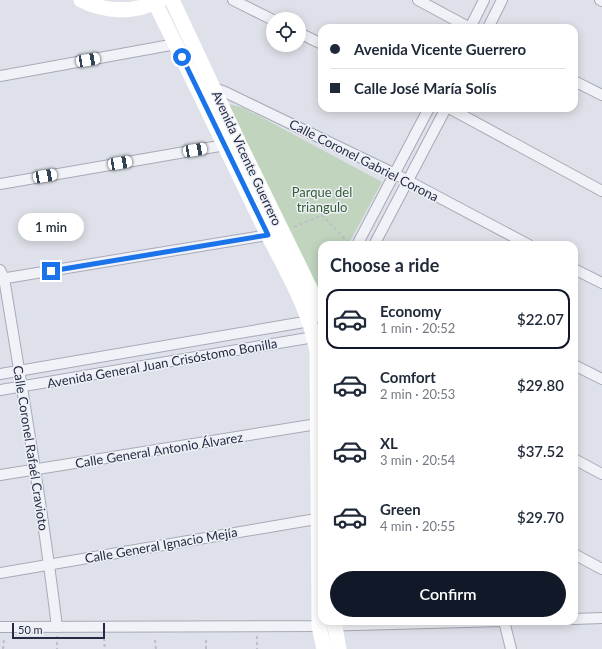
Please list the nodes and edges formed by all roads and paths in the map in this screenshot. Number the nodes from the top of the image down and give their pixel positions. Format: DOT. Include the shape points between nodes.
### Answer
graph roads {
  1 [pos="81,0"];
  2 [pos="172,0"];
  3 [pos="233,0"];
  4 [pos="418,0"];
  5 [pos="484,0"];
  6 [pos="502,0"];
  7 [pos="158,2"];
  8 [pos="266,16"];
  9 [pos="463,24"];
  10 [pos="472,24"];
  11 [pos="490,24"];
  12 [pos="306,36"];
  13 [pos="318,42"];
  14 [pos="176,44"];
  15 [pos="0,76"];
  16 [pos="195,83"];
  17 [pos="578,83"];
  18 [pos="213,87"];
  19 [pos="602,95"];
  20 [pos="427,112"];
  21 [pos="446,112"];
  22 [pos="455,112"];
  23 [pos="232,144"];
  24 [pos="395,174"];
  25 [pos="408,181"];
  26 [pos="0,184"];
  27 [pos="602,191"];
  28 [pos="275,234"];
  29 [pos="347,241"];
  30 [pos="359,241"];
  31 [pos="376,241"];
  32 [pos="521,241"];
  33 [pos="578,270"];
  34 [pos="1,276"];
  35 [pos="602,283"];
  36 [pos="318,315"];
  37 [pos="318,316"];
  38 [pos="318,334"];
  39 [pos="578,367"];
  40 [pos="20,371"];
  41 [pos="0,374"];
  42 [pos="318,375"];
  43 [pos="602,379"];
  44 [pos="22,386"];
  45 [pos="0,390"];
  46 [pos="318,424"];
  47 [pos="578,461"];
  48 [pos="34,470"];
  49 [pos="602,474"];
  50 [pos="0,476"];
  51 [pos="318,518"];
  52 [pos="578,556"];
  53 [pos="50,564"];
  54 [pos="602,569"];
  55 [pos="0,573"];
  56 [pos="602,618"];
  57 [pos="578,619"];
  58 [pos="318,624"];
  59 [pos="329,625"];
  60 [pos="329,625"];
  61 [pos="504,625"];
  62 [pos="0,627"];
  63 [pos="57,627"];
  64 [pos="256,636"];
  65 [pos="4,639"];
  66 [pos="155,640"];
  67 [pos="3,649"];
  68 [pos="156,649"];
  69 [pos="257,649"];
  70 [pos="324,649"];
  71 [pos="339,649"];
  72 [pos="511,649"];
  1 -- 7 [label="main road" via="111,10 134,9"];
  2 -- 18 [label="main road, Avenida Vicente Guerrero"];
  3 -- 8 [label="street"];
  4 -- 9 [label="street"];
  5 -- 10 [label="street"];
  6 -- 11 [label="street"];
  7 -- 14 [label="main road, Avenida Vicente Guerrero"];
  12 -- 13 [label="street"];
  14 -- 15 [label="street"];
  14 -- 16 [label="main road, Avenida Vicente Guerrero"];
  16 -- 18 [label="street, Calle Coronel Gabriel Corona"];
  16 -- 23 [label="main road, Avenida Vicente Guerrero"];
  17 -- 19 [label="street"];
  18 -- 23 [label="main road, Avenida Vicente Guerrero"];
  18 -- 24 [label="street, Calle Coronel Gabriel Corona"];
  20 -- 24 [label="street"];
  21 -- 25 [label="street"];
  22 -- 27 [label="street"];
  23 -- 26 [label="street"];
  23 -- 28 [label="main road, Avenida Vicente Guerrero"];
  24 -- 25 [label="street, Calle Coronel Gabriel Corona"];
  24 -- 30 [label="street"];
  25 -- 31 [label="street"];
  25 -- 32 [label="street, Calle Coronel Gabriel Corona"];
  28 -- 29 [label="path" via="322,215"];
  28 -- 34 [label="street"];
  28 -- 36 [label="main road, Avenida Vicente Guerrero" via="299,295"];
  33 -- 35 [label="street"];
  34 -- 40 [label="street, Calle Coronel Rafaél Cravioto"];
  37 -- 40 [label="street, Avenida General Juan Crisóstomo Bonilla"];
  38 -- 42 [label="main road, Avenida Vicente Guerrero"];
  38 -- 44 [label="street, Avenida General Juan Crisóstomo Bonilla"];
  39 -- 43 [label="street"];
  40 -- 41 [label="street, Avenida General Juan Crisóstomo Bonilla"];
  40 -- 44 [label="street, Calle Coronel Rafaél Cravioto"];
  44 -- 45 [label="street, Avenida General Juan Crisóstomo Bonilla"];
  44 -- 48 [label="street, Calle Coronel Rafaél Cravioto"];
  46 -- 48 [label="street, Calle General Antonio Álvarez"];
  47 -- 49 [label="street"];
  48 -- 50 [label="street, Calle General Antonio Álvarez"];
  48 -- 53 [label="street, Calle Coronel Rafaél Cravioto"];
  51 -- 53 [label="street, Calle General Ignacio Mejía"];
  52 -- 54 [label="street"];
  53 -- 55 [label="street, Calle General Ignacio Mejía"];
  53 -- 63 [label="street, Calle Coronel Rafaél Cravioto"];
  56 -- 57 [label="street"];
  58 -- 63 [label="street"];
  59 -- 70 [label="main road, Avenida Vicente Guerrero"];
  60 -- 71 [label="main road, Avenida Vicente Guerrero"];
  61 -- 72 [label="street"];
  62 -- 63 [label="street"];
  64 -- 69 [label="path"];
  65 -- 67 [label="path"];
  66 -- 68 [label="path"];
}
